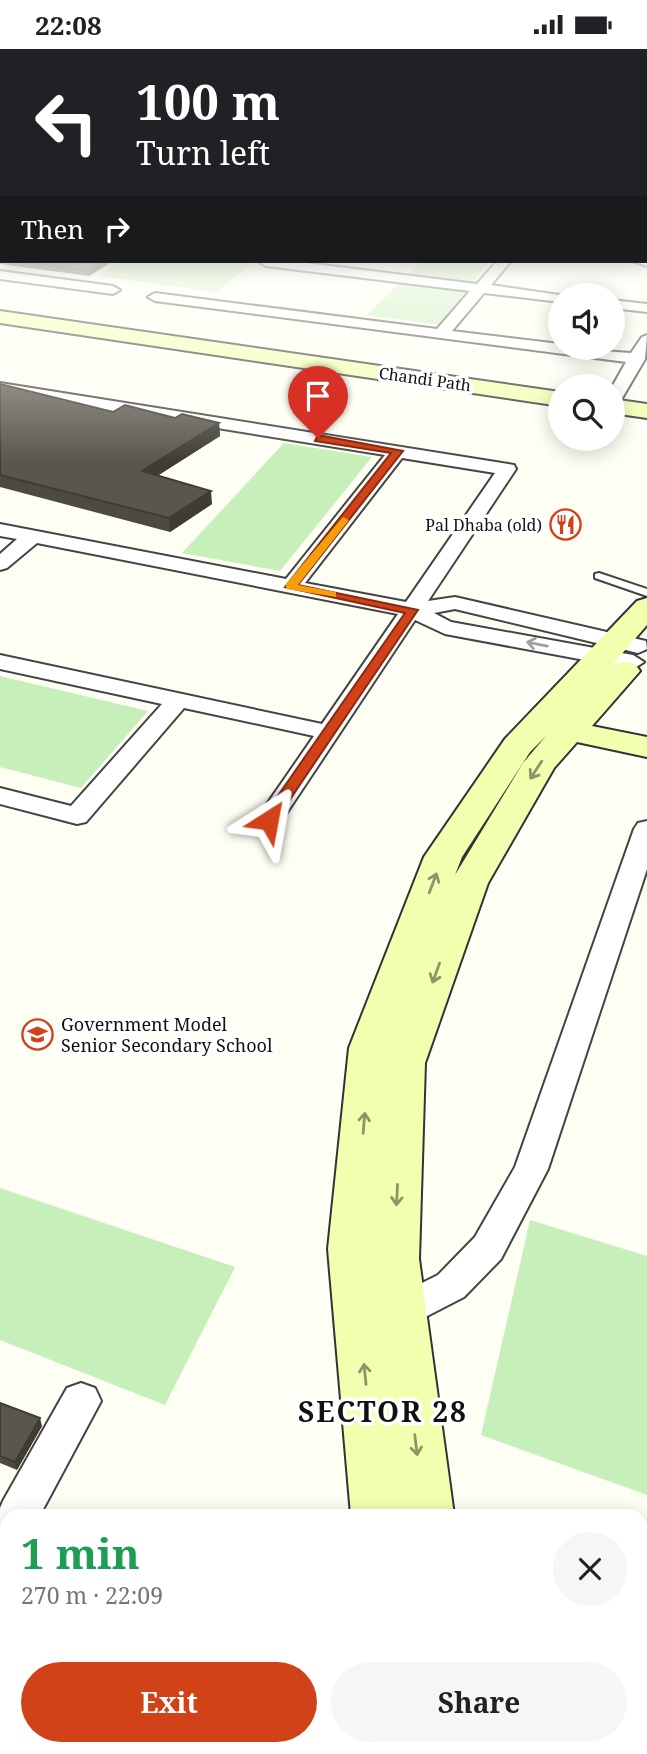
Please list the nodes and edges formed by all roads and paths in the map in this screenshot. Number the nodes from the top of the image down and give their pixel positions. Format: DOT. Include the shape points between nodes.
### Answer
graph roads {
  1 [pos="199,303"];
  2 [pos="468,303"];
  3 [pos="625,305"];
  4 [pos="647,308"];
  5 [pos="0,309"];
  6 [pos="0,317"];
  7 [pos="442,333"];
  8 [pos="647,340"];
  9 [pos="636,359"];
  10 [pos="625,378"];
  11 [pos="548,387"];
  12 [pos="0,388"];
  13 [pos="548,397"];
  14 [pos="625,400"];
  15 [pos="647,401"];
  16 [pos="625,403"];
  17 [pos="647,411"];
  18 [pos="398,451"];
  19 [pos="0,530"];
  20 [pos="32,537"];
  21 [pos="0,564"];
  22 [pos="599,576"];
  23 [pos="291,587"];
  24 [pos="647,593"];
  25 [pos="412,610"];
  26 [pos="632,643"];
  27 [pos="0,662"];
  28 [pos="178,700"];
  29 [pos="555,728"];
  30 [pos="328,732"];
  31 [pos="647,747"];
  32 [pos="0,796"];
  33 [pos="269,820"];
  34 [pos="647,829"];
  35 [pos="380,1317"];
  36 [pos="80,1401"];
  37 [pos="21,1509"];
  38 [pos="379,1509"];
  39 [pos="424,1509"];
  1 -- 7 [label="street"];
  2 -- 7 [label="street"];
  3 -- 4 [label="street"];
  5 -- 11 [label="main road, Chandi Path"];
  6 -- 13 [label="main road, Chandi Path"];
  7 -- 9 [label="street"];
  8 -- 9 [label="street"];
  9 -- 10 [label="street"];
  12 -- 18 [label="street"];
  14 -- 15 [label="main road"];
  16 -- 17 [label="main road"];
  18 -- 23 [label="street"];
  18 -- 25 [label="street" via="508,469"];
  19 -- 20 [label="street"];
  20 -- 21 [label="street"];
  20 -- 23 [label="street"];
  22 -- 24 [label="lane"];
  23 -- 25 [label="street"];
  25 -- 26 [label="street" via="445,627"];
  25 -- 30 [label="street"];
  26 -- 29 [label="main road"];
  27 -- 28 [label="street"];
  28 -- 30 [label="street"];
  28 -- 32 [label="street" via="77,816"];
  29 -- 31 [label="main road"];
  29 -- 35 [label="main road" via="517,746 443,857 370,1048 354,1249"];
  30 -- 33 [label="street"];
  34 -- 35 [label="street" via="531,1169 488,1248 451,1286"];
  38 -- 35 [label="main road, one-way"];
  35 -- 39 [label="main road, one-way"];
  36 -- 37 [label="street"];
}
